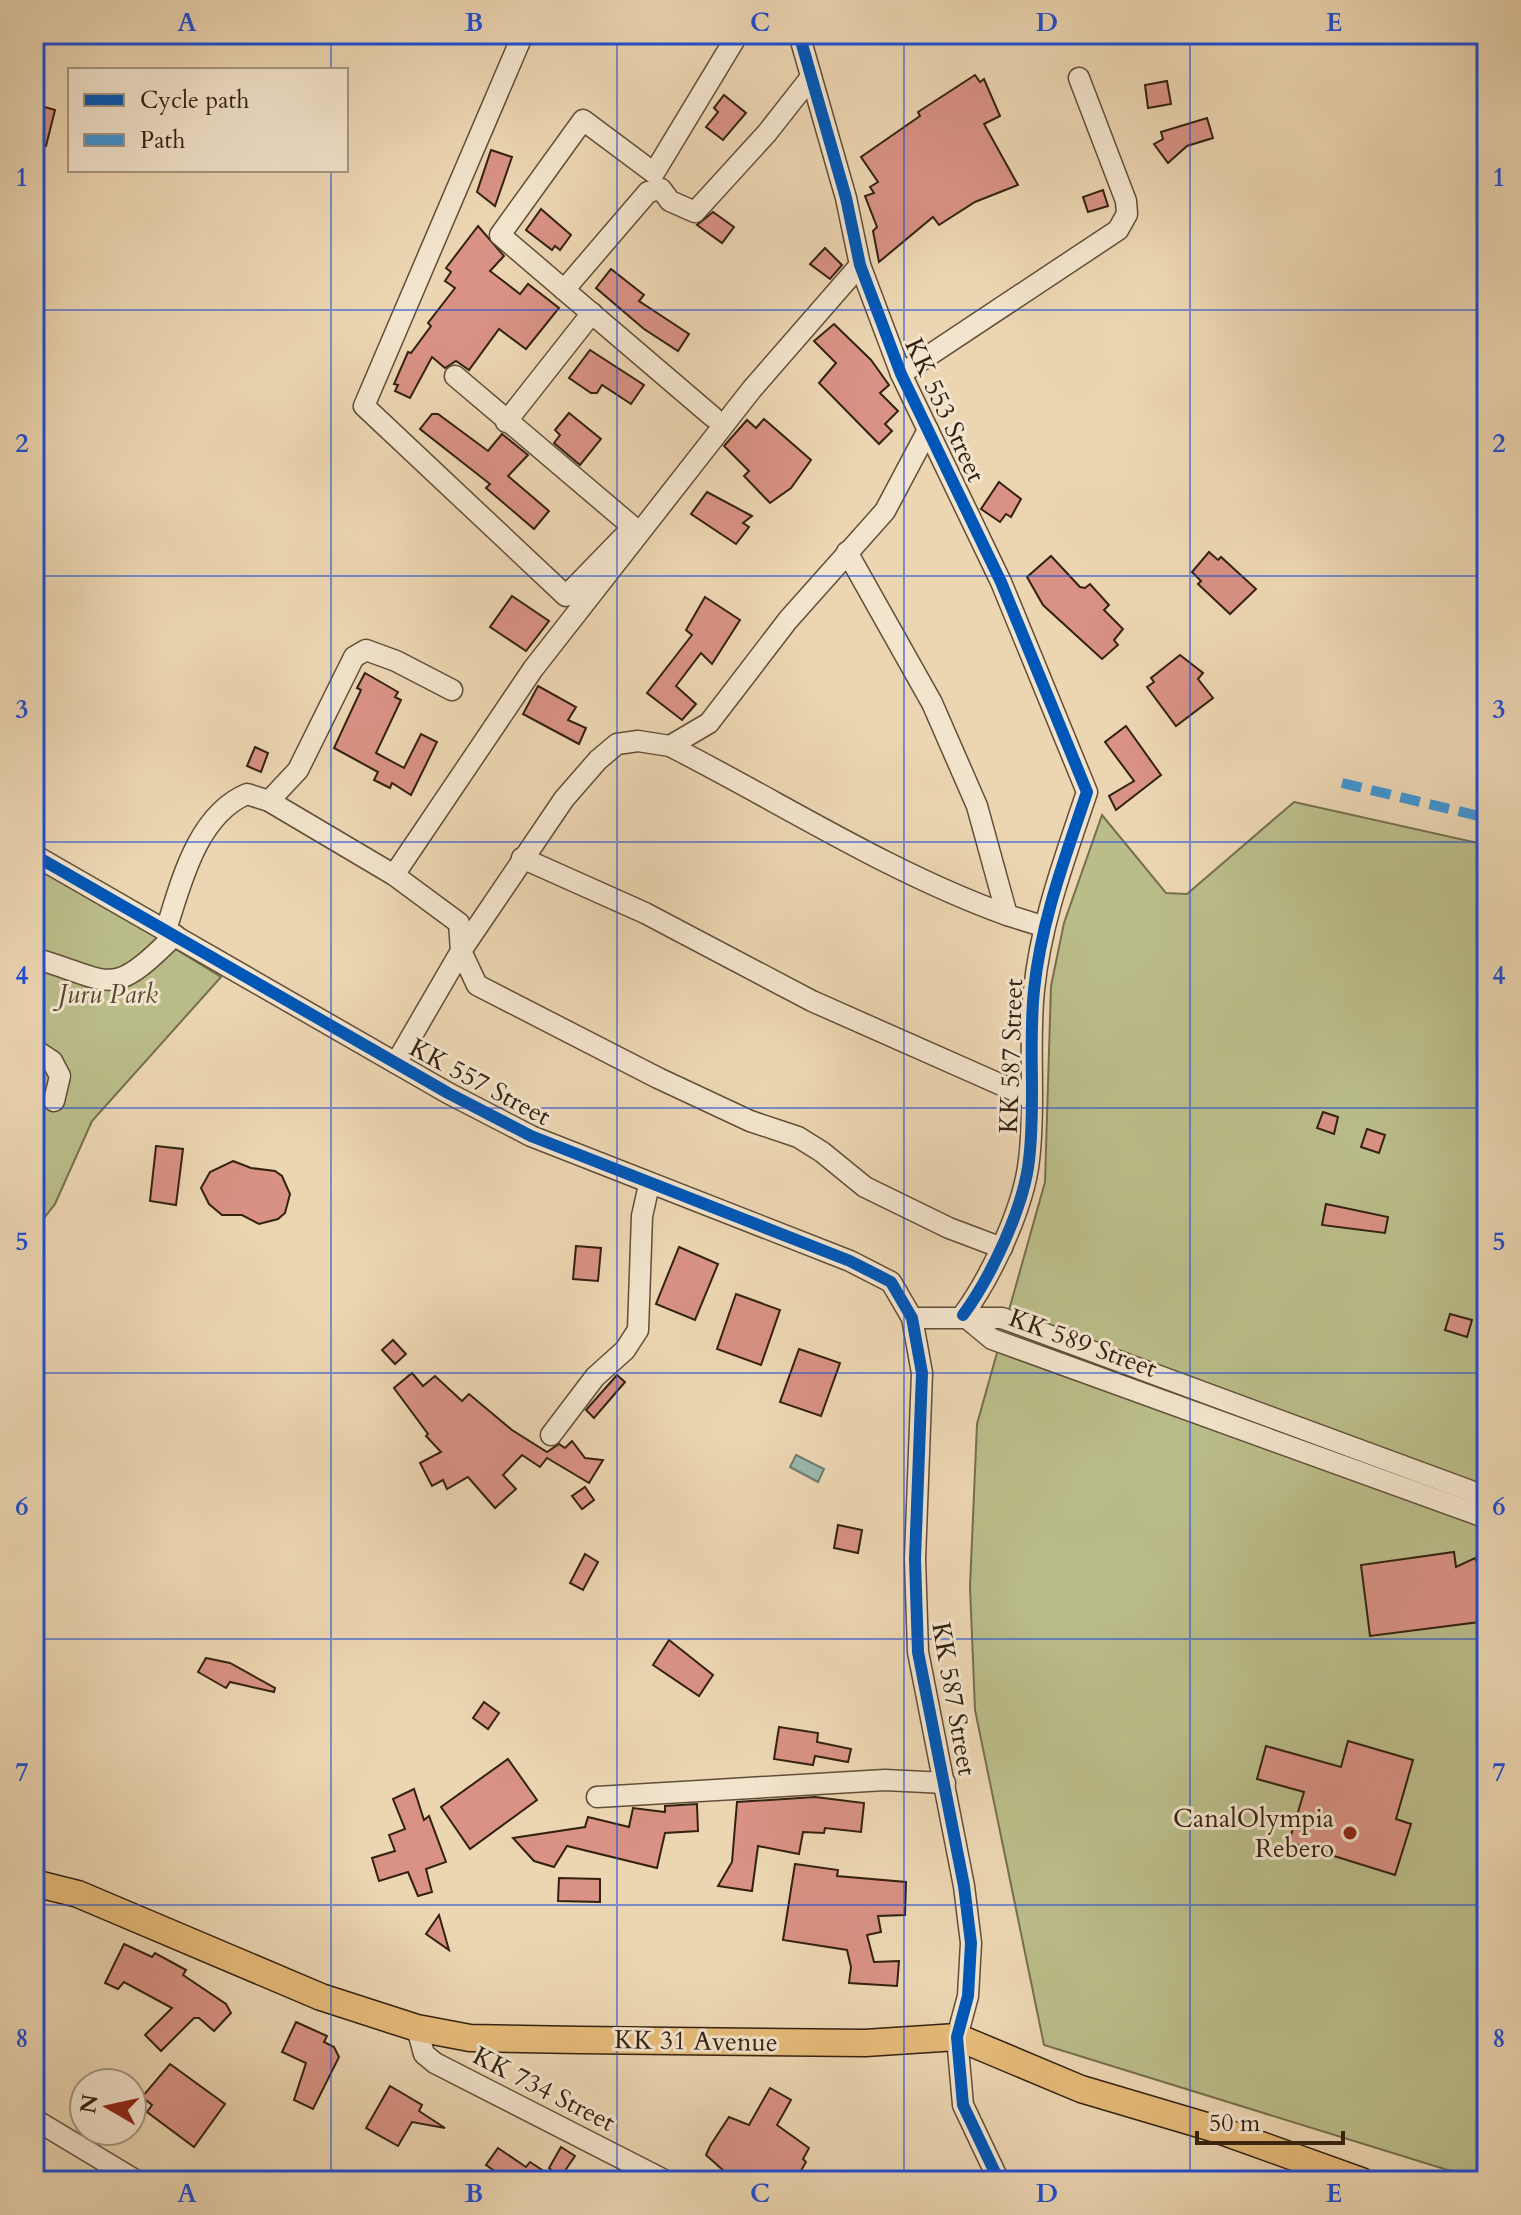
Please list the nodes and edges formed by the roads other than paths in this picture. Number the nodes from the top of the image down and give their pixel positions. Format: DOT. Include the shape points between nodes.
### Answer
graph roads {
  1 [pos="523,34"];
  2 [pos="738,34"];
  3 [pos="799,34"];
  4 [pos="811,77"];
  5 [pos="1079,78"];
  6 [pos="860,265"];
  7 [pos="564,290"];
  8 [pos="592,313"];
  9 [pos="901,374"];
  10 [pos="455,376"];
  11 [pos="713,417"];
  12 [pos="506,422"];
  13 [pos="928,430"];
  14 [pos="847,552"];
  15 [pos="452,690"];
  16 [pos="670,746"];
  17 [pos="1087,792"];
  18 [pos="269,801"];
  19 [pos="34,855"];
  20 [pos="522,858"];
  21 [pos="394,875"];
  22 [pos="1007,915"];
  23 [pos="1042,926"];
  24 [pos="170,933"];
  25 [pos="461,951"];
  26 [pos="34,958"];
  27 [pos="34,1049"];
  28 [pos="396,1063"];
  29 [pos="1031,1098"];
  30 [pos="54,1101"];
  31 [pos="649,1185"];
  32 [pos="1002,1248"];
  33 [pos="963,1315"];
  34 [pos="912,1318"];
  35 [pos="551,1435"];
  36 [pos="1487,1497"];
  37 [pos="1487,1518"];
  38 [pos="945,1783"];
  39 [pos="597,1797"];
  40 [pos="34,1883"];
  41 [pos="417,2028"];
  42 [pos="957,2037"];
  43 [pos="34,2119"];
  44 [pos="137,2181"];
  45 [pos="666,2181"];
  46 [pos="999,2181"];
  47 [pos="1361,2181"];
  1 -- 12 [label="street" via="364,406 566,596 633,527"];
  2 -- 7 [label="street" via="654,173 583,120 500,235"];
  3 -- 4 [label="street, KK 553 Street"];
  4 -- 6 [label="street, KK 553 Street"];
  4 -- 7 [label="street" via="695,212 670,201 661,189 648,192"];
  5 -- 9 [label="street" via="1126,201 1127,214 1118,230"];
  6 -- 9 [label="street, KK 553 Street"];
  6 -- 21 [label="street" via="752,389 533,669"];
  7 -- 8 [label="street"];
  8 -- 11 [label="street"];
  8 -- 12 [label="street"];
  9 -- 13 [label="street, KK 553 Street"];
  10 -- 12 [label="street"];
  13 -- 14 [label="street" via="885,511"];
  13 -- 17 [label="street, KK 553 Street" via="1001,582"];
  14 -- 16 [label="street" via="709,723"];
  14 -- 22 [label="street" via="943,729 977,806"];
  15 -- 18 [label="street" via="366,650 354,657 298,770"];
  16 -- 20 [label="street" via="617,744 564,799"];
  16 -- 22 [label="street" via="870,856"];
  17 -- 23 [label="street, KK 587 Street"];
  18 -- 21 [label="street"];
  18 -- 24 [label="street" via="247,794 212,819 185,873"];
  19 -- 24 [label="street, KK 557 Street"];
  20 -- 25 [label="street"];
  20 -- 29 [label="street" via="645,913 812,1001"];
  21 -- 25 [label="street" via="459,923"];
  22 -- 23 [label="street"];
  23 -- 29 [label="street, KK 587 Street" via="1033,993"];
  24 -- 26 [label="street" via="143,967 123,979 99,982"];
  24 -- 28 [label="street, KK 557 Street"];
  25 -- 28 [label="street"];
  25 -- 32 [label="street" via="477,985 658,1078 798,1137 865,1187"];
  27 -- 30 [label="street" via="52,1061 60,1076"];
  28 -- 31 [label="street, KK 557 Street" via="531,1136"];
  29 -- 32 [label="street, KK 587 Street" via="1029,1162"];
  31 -- 34 [label="street, KK 557 Street" via="850,1261 891,1282"];
  31 -- 35 [label="street" via="642,1216 638,1330"];
  32 -- 33 [label="street, KK 587 Street"];
  33 -- 34 [label="street"];
  33 -- 36 [label="street, KK 589 Street" via="1002,1318"];
  33 -- 37 [label="street, KK 589 Street" via="992,1339"];
  34 -- 38 [label="street, KK 587 Street" via="922,1373 915,1559 918,1652"];
  38 -- 39 [label="street" via="885,1780"];
  38 -- 42 [label="street, KK 587 Street" via="971,1943 968,1996"];
  40 -- 41 [label="main road, KK 31 Avenue" via="78,1894 321,1997"];
  41 -- 42 [label="main road, KK 31 Avenue" via="470,2038 567,2040 865,2043"];
  41 -- 45 [label="street, KK 734 Street" via="424,2054 435,2063"];
  42 -- 46 [label="street" via="963,2105"];
  42 -- 47 [label="main road, KK 31 Avenue" via="1081,2089 1216,2129"];
  43 -- 44 [label="street"];
}
